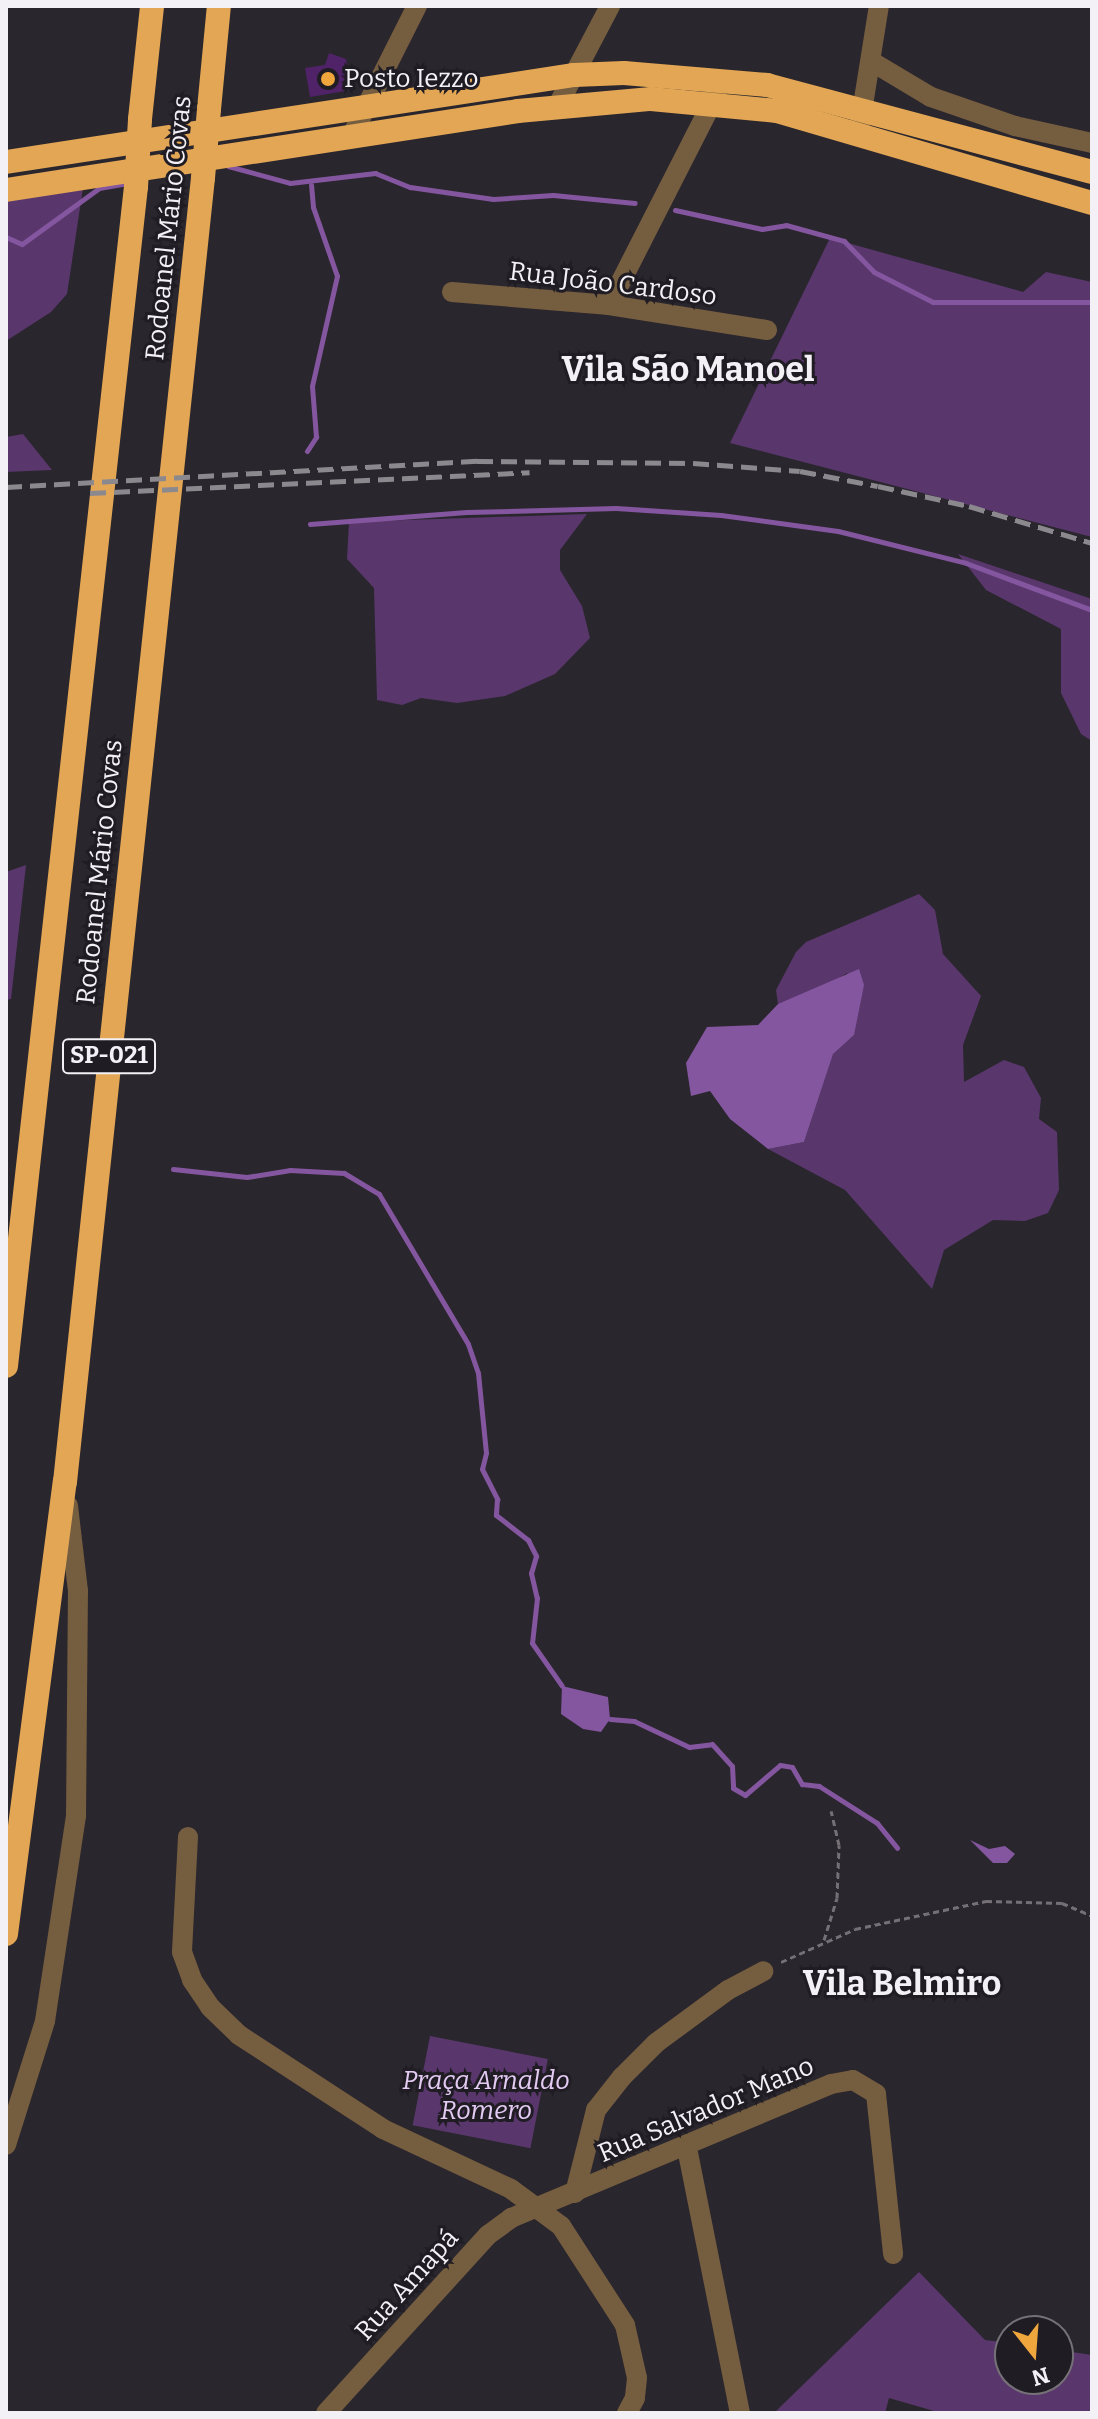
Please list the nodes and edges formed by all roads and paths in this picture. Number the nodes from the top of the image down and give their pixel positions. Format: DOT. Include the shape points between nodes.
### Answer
graph roads {
  1 [pos="152,6"];
  2 [pos="219,6"];
  3 [pos="417,6"];
  4 [pos="610,6"];
  5 [pos="879,6"];
  6 [pos="874,63"];
  7 [pos="574,75"];
  8 [pos="724,78"];
  9 [pos="713,101"];
  10 [pos="364,106"];
  11 [pos="557,107"];
  12 [pos="865,108"];
  13 [pos="858,132"];
  14 [pos="351,137"];
  15 [pos="1092,143"];
  16 [pos="6,162"];
  17 [pos="1092,172"];
  18 [pos="6,190"];
  19 [pos="1092,203"];
  20 [pos="452,292"];
  21 [pos="609,305"];
  22 [pos="767,330"];
  23 [pos="6,1366"];
  24 [pos="65,1482"];
  25 [pos="831,1811"];
  26 [pos="188,1837"];
  27 [pos="1092,1916"];
  28 [pos="6,1934"];
  29 [pos="824,1940"];
  30 [pos="763,1971"];
  31 [pos="6,2145"];
  32 [pos="687,2148"];
  33 [pos="575,2193"];
  34 [pos="538,2205"];
  35 [pos="893,2254"];
  36 [pos="631,2406"];
  37 [pos="326,2413"];
  38 [pos="740,2413"];
  1 -- 23 [label="highway, Rodoanel Mário Covas / SP-021, bridge"];
  2 -- 24 [label="highway, Rodoanel Mário Covas / SP-021, bridge"];
  3 -- 10 [label="street"];
  4 -- 7 [label="street"];
  5 -- 6 [label="street"];
  6 -- 12 [label="street"];
  6 -- 15 [label="street" via="931,97 1015,126"];
  7 -- 8 [label="highway"];
  7 -- 10 [label="highway"];
  7 -- 11 [label="street"];
  8 -- 9 [label="street"];
  8 -- 12 [label="highway"];
  9 -- 11 [label="highway" via="651,99"];
  9 -- 13 [label="highway"];
  9 -- 21 [label="street"];
  10 -- 14 [label="street"];
  10 -- 16 [label="highway"];
  11 -- 14 [label="highway"];
  12 -- 13 [label="street"];
  12 -- 17 [label="highway"];
  13 -- 19 [label="highway"];
  14 -- 18 [label="highway"];
  20 -- 21 [label="street, Rua João Cardoso"];
  21 -- 22 [label="street, Rua João Cardoso"];
  24 -- 28 [label="highway, Rodoanel Mário Covas / SP-021"];
  24 -- 31 [label="street" via="78,1591 76,1816 45,2021"];
  25 -- 29 [label="path" via="839,1845 837,1898"];
  26 -- 34 [label="street" via="182,1952 210,2007 239,2035 383,2129"];
  27 -- 29 [label="path" via="1062,1903 986,1901"];
  29 -- 30 [label="path"];
  30 -- 33 [label="street" via="668,2034 622,2077 596,2110"];
  32 -- 33 [label="street, Rua Salvador Mano"];
  32 -- 35 [label="street, Rua Salvador Mano" via="831,2084 866,2084 882,2110"];
  32 -- 38 [label="street"];
  33 -- 34 [label="street, Rua Salvador Mano"];
  34 -- 36 [label="street" via="561,2226 625,2325 637,2378"];
  34 -- 37 [label="street, Rua Amapá" via="488,2235"];
}
